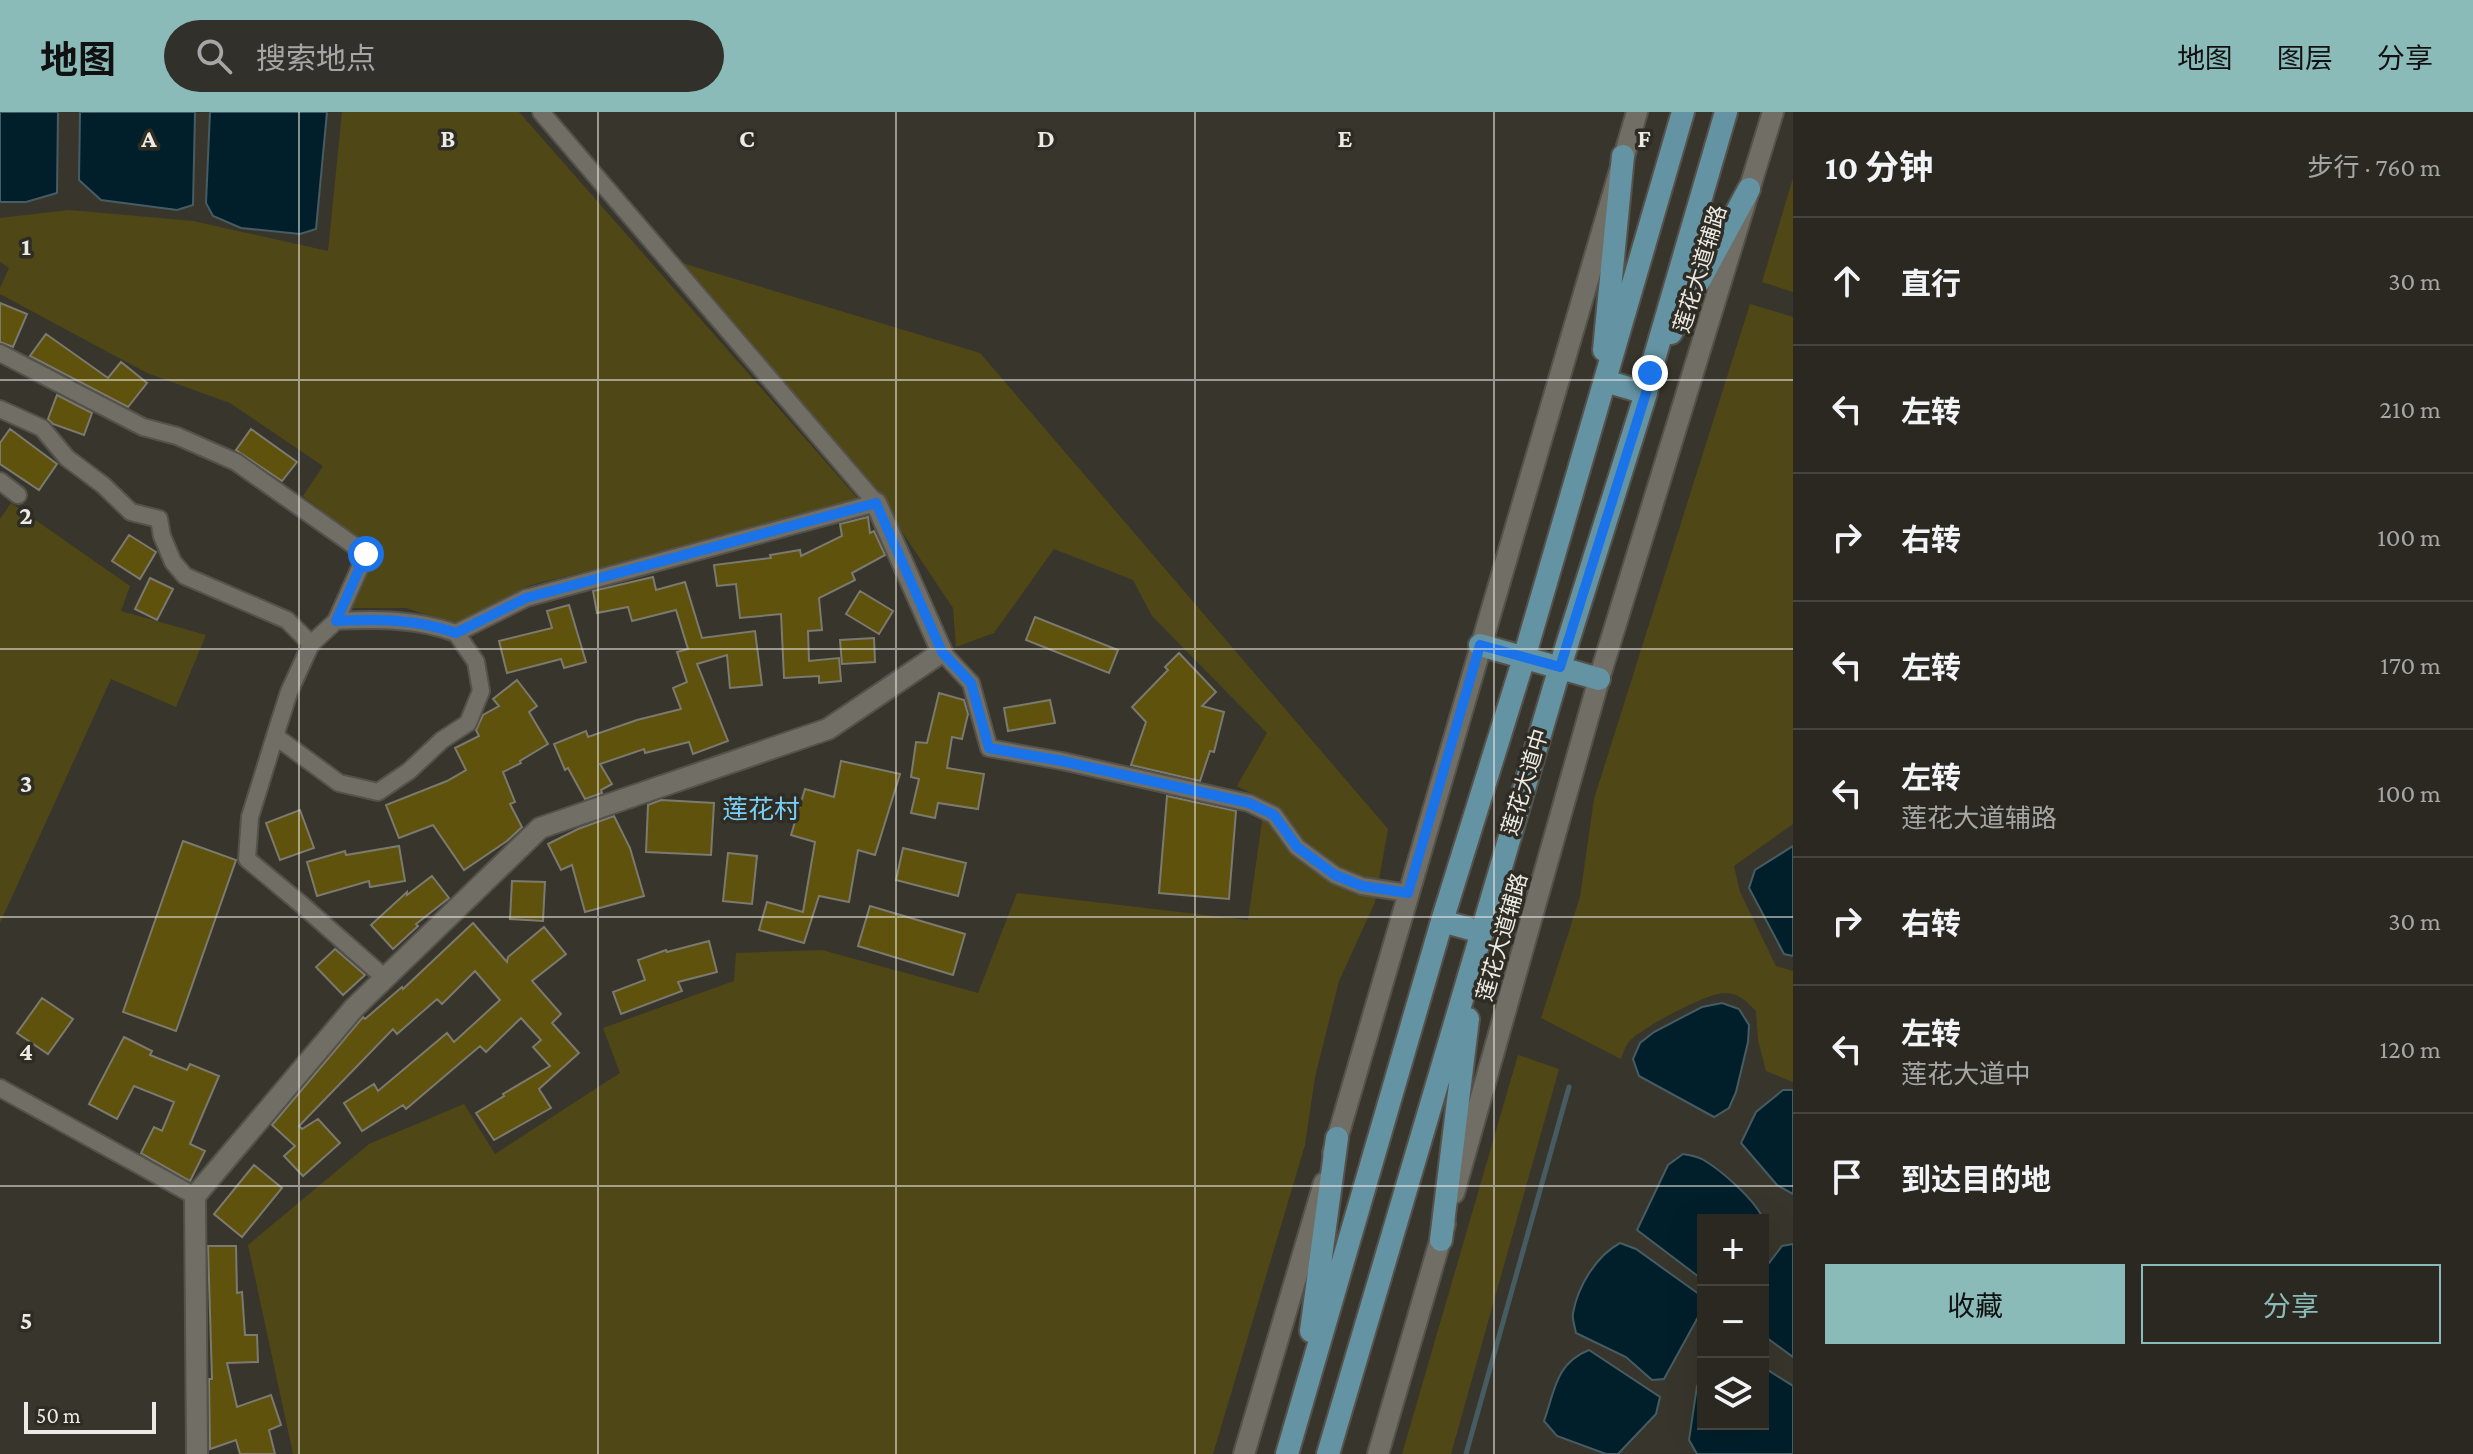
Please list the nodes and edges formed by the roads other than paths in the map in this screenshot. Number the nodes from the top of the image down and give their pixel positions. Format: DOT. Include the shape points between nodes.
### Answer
graph roads {
  1 [pos="541,112"];
  2 [pos="1637,112"];
  3 [pos="1683,112"];
  4 [pos="1726,112"];
  5 [pos="1773,112"];
  6 [pos="1623,156"];
  7 [pos="1749,189"];
  8 [pos="0,353"];
  9 [pos="1605,381"];
  10 [pos="1648,383"];
  11 [pos="1598,405"];
  12 [pos="0,409"];
  13 [pos="0,481"];
  14 [pos="18,495"];
  15 [pos="876,503"];
  16 [pos="336,621"];
  17 [pos="456,633"];
  18 [pos="311,644"];
  19 [pos="1480,645"];
  20 [pos="942,652"];
  21 [pos="1524,658"];
  22 [pos="1560,667"];
  23 [pos="1599,679"];
  24 [pos="275,736"];
  25 [pos="1408,893"];
  26 [pos="1442,921"];
  27 [pos="1478,943"];
  28 [pos="377,971"];
  29 [pos="0,1088"];
  30 [pos="1337,1138"];
  31 [pos="195,1196"];
  32 [pos="1441,1240"];
  33 [pos="1300,1408"];
  34 [pos="197,1454"];
  35 [pos="1244,1454"];
  36 [pos="1287,1454"];
  37 [pos="1328,1454"];
  38 [pos="1378,1454"];
  1 -- 15 [label="street"];
  2 -- 6 [label="street"];
  3 -- 9 [label="main road, 莲花大道中"];
  4 -- 10 [label="main road, 莲花大道中"];
  5 -- 7 [label="street, 莲花大道辅路"];
  6 -- 11 [label="main road"];
  6 -- 19 [label="street"];
  7 -- 10 [label="main road"];
  7 -- 23 [label="street, 莲花大道辅路"];
  8 -- 16 [label="street" via="143,427 236,462 366,554"];
  9 -- 10 [label="main road"];
  9 -- 11 [label="main road, 莲花大道中"];
  10 -- 22 [label="main road, 莲花大道中"];
  11 -- 21 [label="main road, 莲花大道中"];
  12 -- 18 [label="street" via="42,428 67,458 131,512 159,519 173,562 185,576 287,620"];
  13 -- 14 [label="street"];
  15 -- 17 [label="street" via="526,598"];
  15 -- 20 [label="street"];
  16 -- 17 [label="street" via="431,624"];
  16 -- 18 [label="street"];
  17 -- 24 [label="street" via="476,662 481,691 468,723 378,792 339,783"];
  18 -- 24 [label="street"];
  19 -- 21 [label="main road"];
  19 -- 25 [label="street"];
  20 -- 25 [label="street" via="971,683 989,748 1249,803 1274,815 1297,847 1335,875 1362,886"];
  20 -- 31 [label="street" via="828,729 540,828 354,1008"];
  21 -- 22 [label="main road"];
  21 -- 26 [label="main road, 莲花大道中"];
  22 -- 23 [label="main road"];
  22 -- 27 [label="main road, 莲花大道中"];
  23 -- 32 [label="street, 莲花大道辅路"];
  24 -- 28 [label="street" via="250,817 247,859"];
  25 -- 30 [label="street"];
  26 -- 27 [label="main road"];
  26 -- 33 [label="main road, 莲花大道中"];
  27 -- 32 [label="main road"];
  27 -- 37 [label="main road, 莲花大道中"];
  29 -- 31 [label="street"];
  30 -- 33 [label="main road"];
  30 -- 35 [label="street"];
  31 -- 34 [label="street"];
  32 -- 38 [label="street, 莲花大道辅路"];
  33 -- 36 [label="main road, 莲花大道中"];
}
